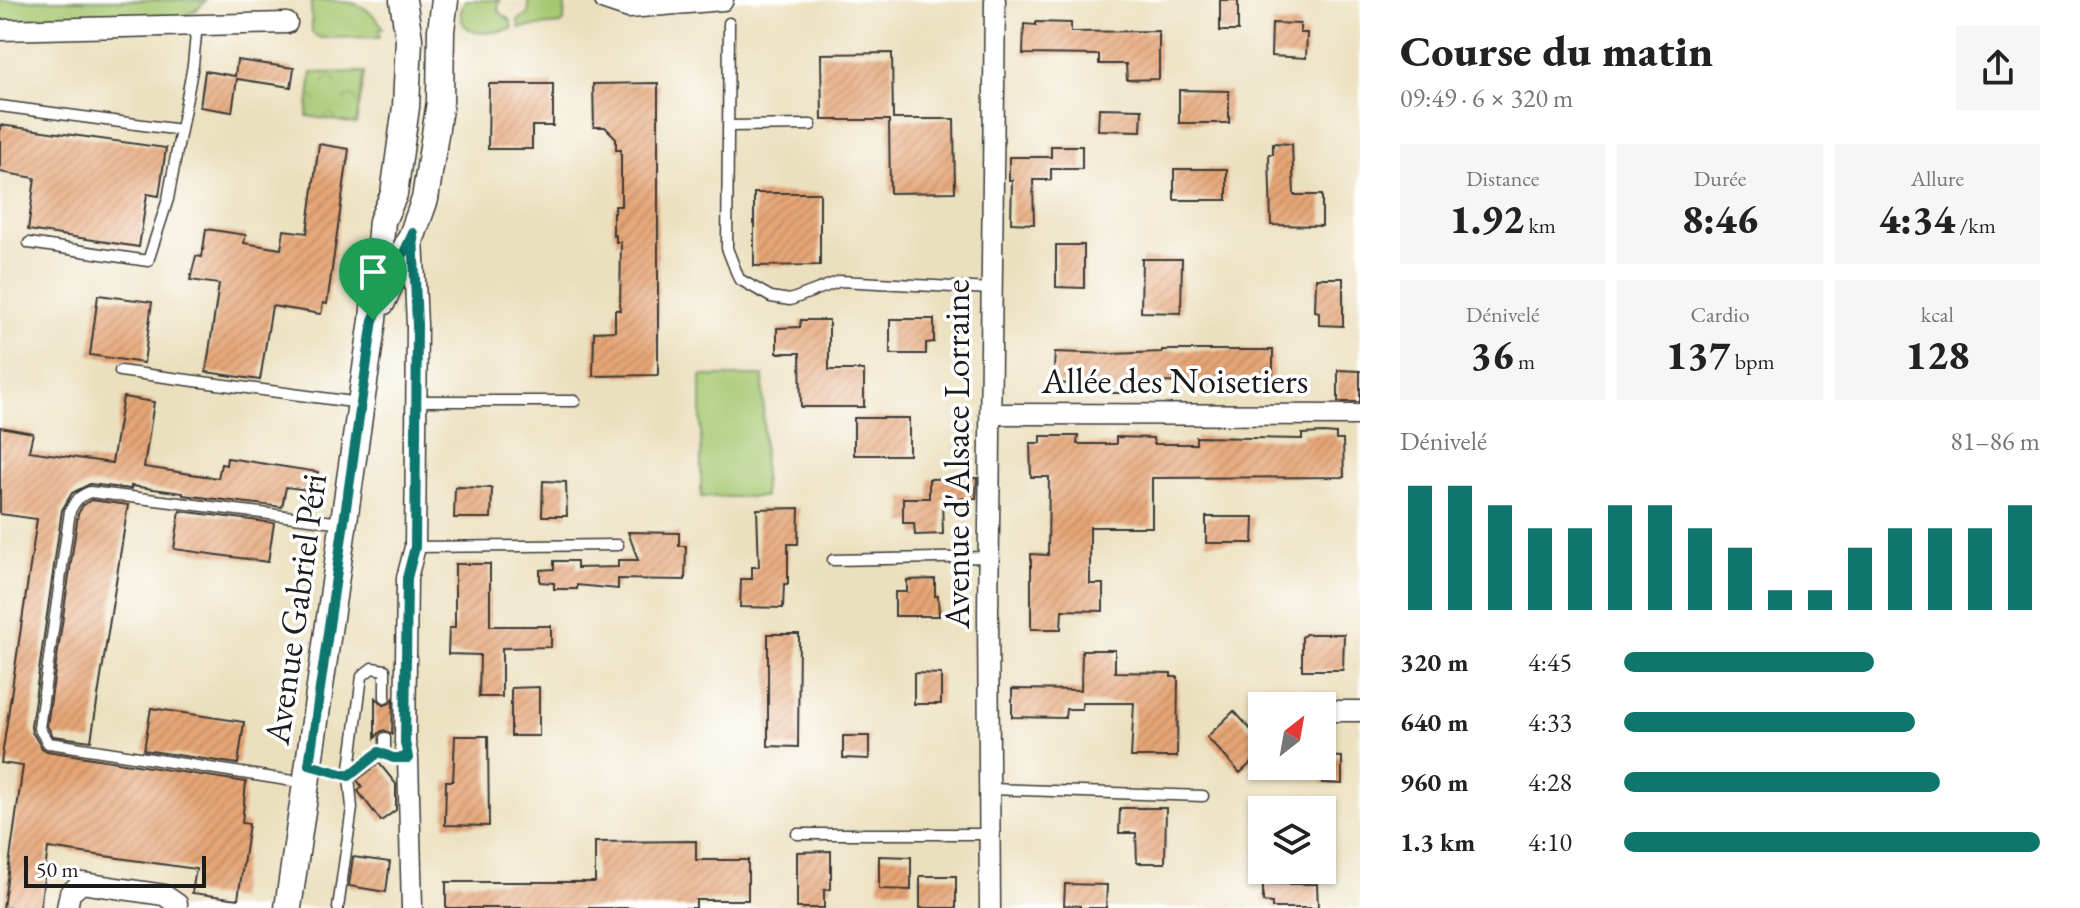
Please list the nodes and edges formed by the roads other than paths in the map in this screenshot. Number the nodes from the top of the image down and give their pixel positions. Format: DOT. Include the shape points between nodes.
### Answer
graph roads {
  1 [pos="403,0"];
  2 [pos="445,0"];
  3 [pos="605,0"];
  4 [pos="723,0"];
  5 [pos="995,0"];
  6 [pos="287,23"];
  7 [pos="729,23"];
  8 [pos="197,24"];
  9 [pos="0,30"];
  10 [pos="0,106"];
  11 [pos="811,125"];
  12 [pos="728,126"];
  13 [pos="181,130"];
  14 [pos="413,233"];
  15 [pos="29,243"];
  16 [pos="991,289"];
  17 [pos="373,320"];
  18 [pos="120,371"];
  19 [pos="416,401"];
  20 [pos="575,401"];
  21 [pos="361,403"];
  22 [pos="990,414"];
  23 [pos="1360,415"];
  24 [pos="344,524"];
  25 [pos="618,545"];
  26 [pos="415,547"];
  27 [pos="989,557"];
  28 [pos="833,560"];
  29 [pos="385,697"];
  30 [pos="1336,711"];
  31 [pos="1360,711"];
  32 [pos="385,738"];
  33 [pos="385,755"];
  34 [pos="408,758"];
  35 [pos="308,774"];
  36 [pos="349,776"];
  37 [pos="990,789"];
  38 [pos="1203,796"];
  39 [pos="797,834"];
  40 [pos="990,834"];
  41 [pos="67,908"];
  42 [pos="176,908"];
  43 [pos="288,908"];
  44 [pos="338,908"];
  45 [pos="412,908"];
  46 [pos="990,908"];
  1 -- 17 [label="street, Avenue Gabriel Péri" via="409,39 406,107 394,194 382,221"];
  2 -- 14 [label="street, Avenue Gabriel Péri" via="440,102 425,199"];
  3 -- 4 [label="street" via="629,8"];
  5 -- 16 [label="street, Avenue d'Alsace Lorraine"];
  6 -- 8 [label="street"];
  7 -- 12 [label="lane"];
  8 -- 9 [label="street"];
  8 -- 13 [label="lane"];
  10 -- 13 [label="lane"];
  11 -- 12 [label="lane"];
  12 -- 16 [label="lane" via="727,248 739,279 771,297 790,300 840,281"];
  13 -- 15 [label="lane" via="168,199 148,261"];
  14 -- 17 [label="street, Avenue Gabriel Péri"];
  14 -- 19 [label="street"];
  16 -- 22 [label="street, Avenue d'Alsace Lorraine"];
  17 -- 21 [label="street, Avenue Gabriel Péri"];
  18 -- 21 [label="lane"];
  19 -- 20 [label="lane"];
  19 -- 26 [label="street"];
  21 -- 24 [label="street, Avenue Gabriel Péri"];
  22 -- 23 [label="street, Allée des Noisetiers"];
  22 -- 27 [label="street, Avenue d'Alsace Lorraine"];
  24 -- 35 [label="street, Avenue Gabriel Péri"];
  24 -- 35 [label="lane" via="90,492 81,495 70,511 39,728 48,743"];
  25 -- 26 [label="lane"];
  26 -- 34 [label="street" via="407,578"];
  27 -- 28 [label="lane"];
  27 -- 37 [label="street, Avenue d'Alsace Lorraine"];
  29 -- 36 [label="lane" via="385,670 372,668 362,676"];
  30 -- 31 [label="street"];
  32 -- 33 [label="lane"];
  33 -- 34 [label="lane"];
  33 -- 36 [label="lane" via="379,752"];
  34 -- 45 [label="street"];
  35 -- 36 [label="lane"];
  35 -- 43 [label="street, Avenue Gabriel Péri"];
  36 -- 44 [label="lane" via="352,808"];
  37 -- 38 [label="lane"];
  37 -- 40 [label="street, Avenue d'Alsace Lorraine"];
  39 -- 40 [label="lane"];
  40 -- 46 [label="street, Avenue d'Alsace Lorraine"];
  41 -- 42 [label="street" via="70,893 82,883 164,895"];
}
